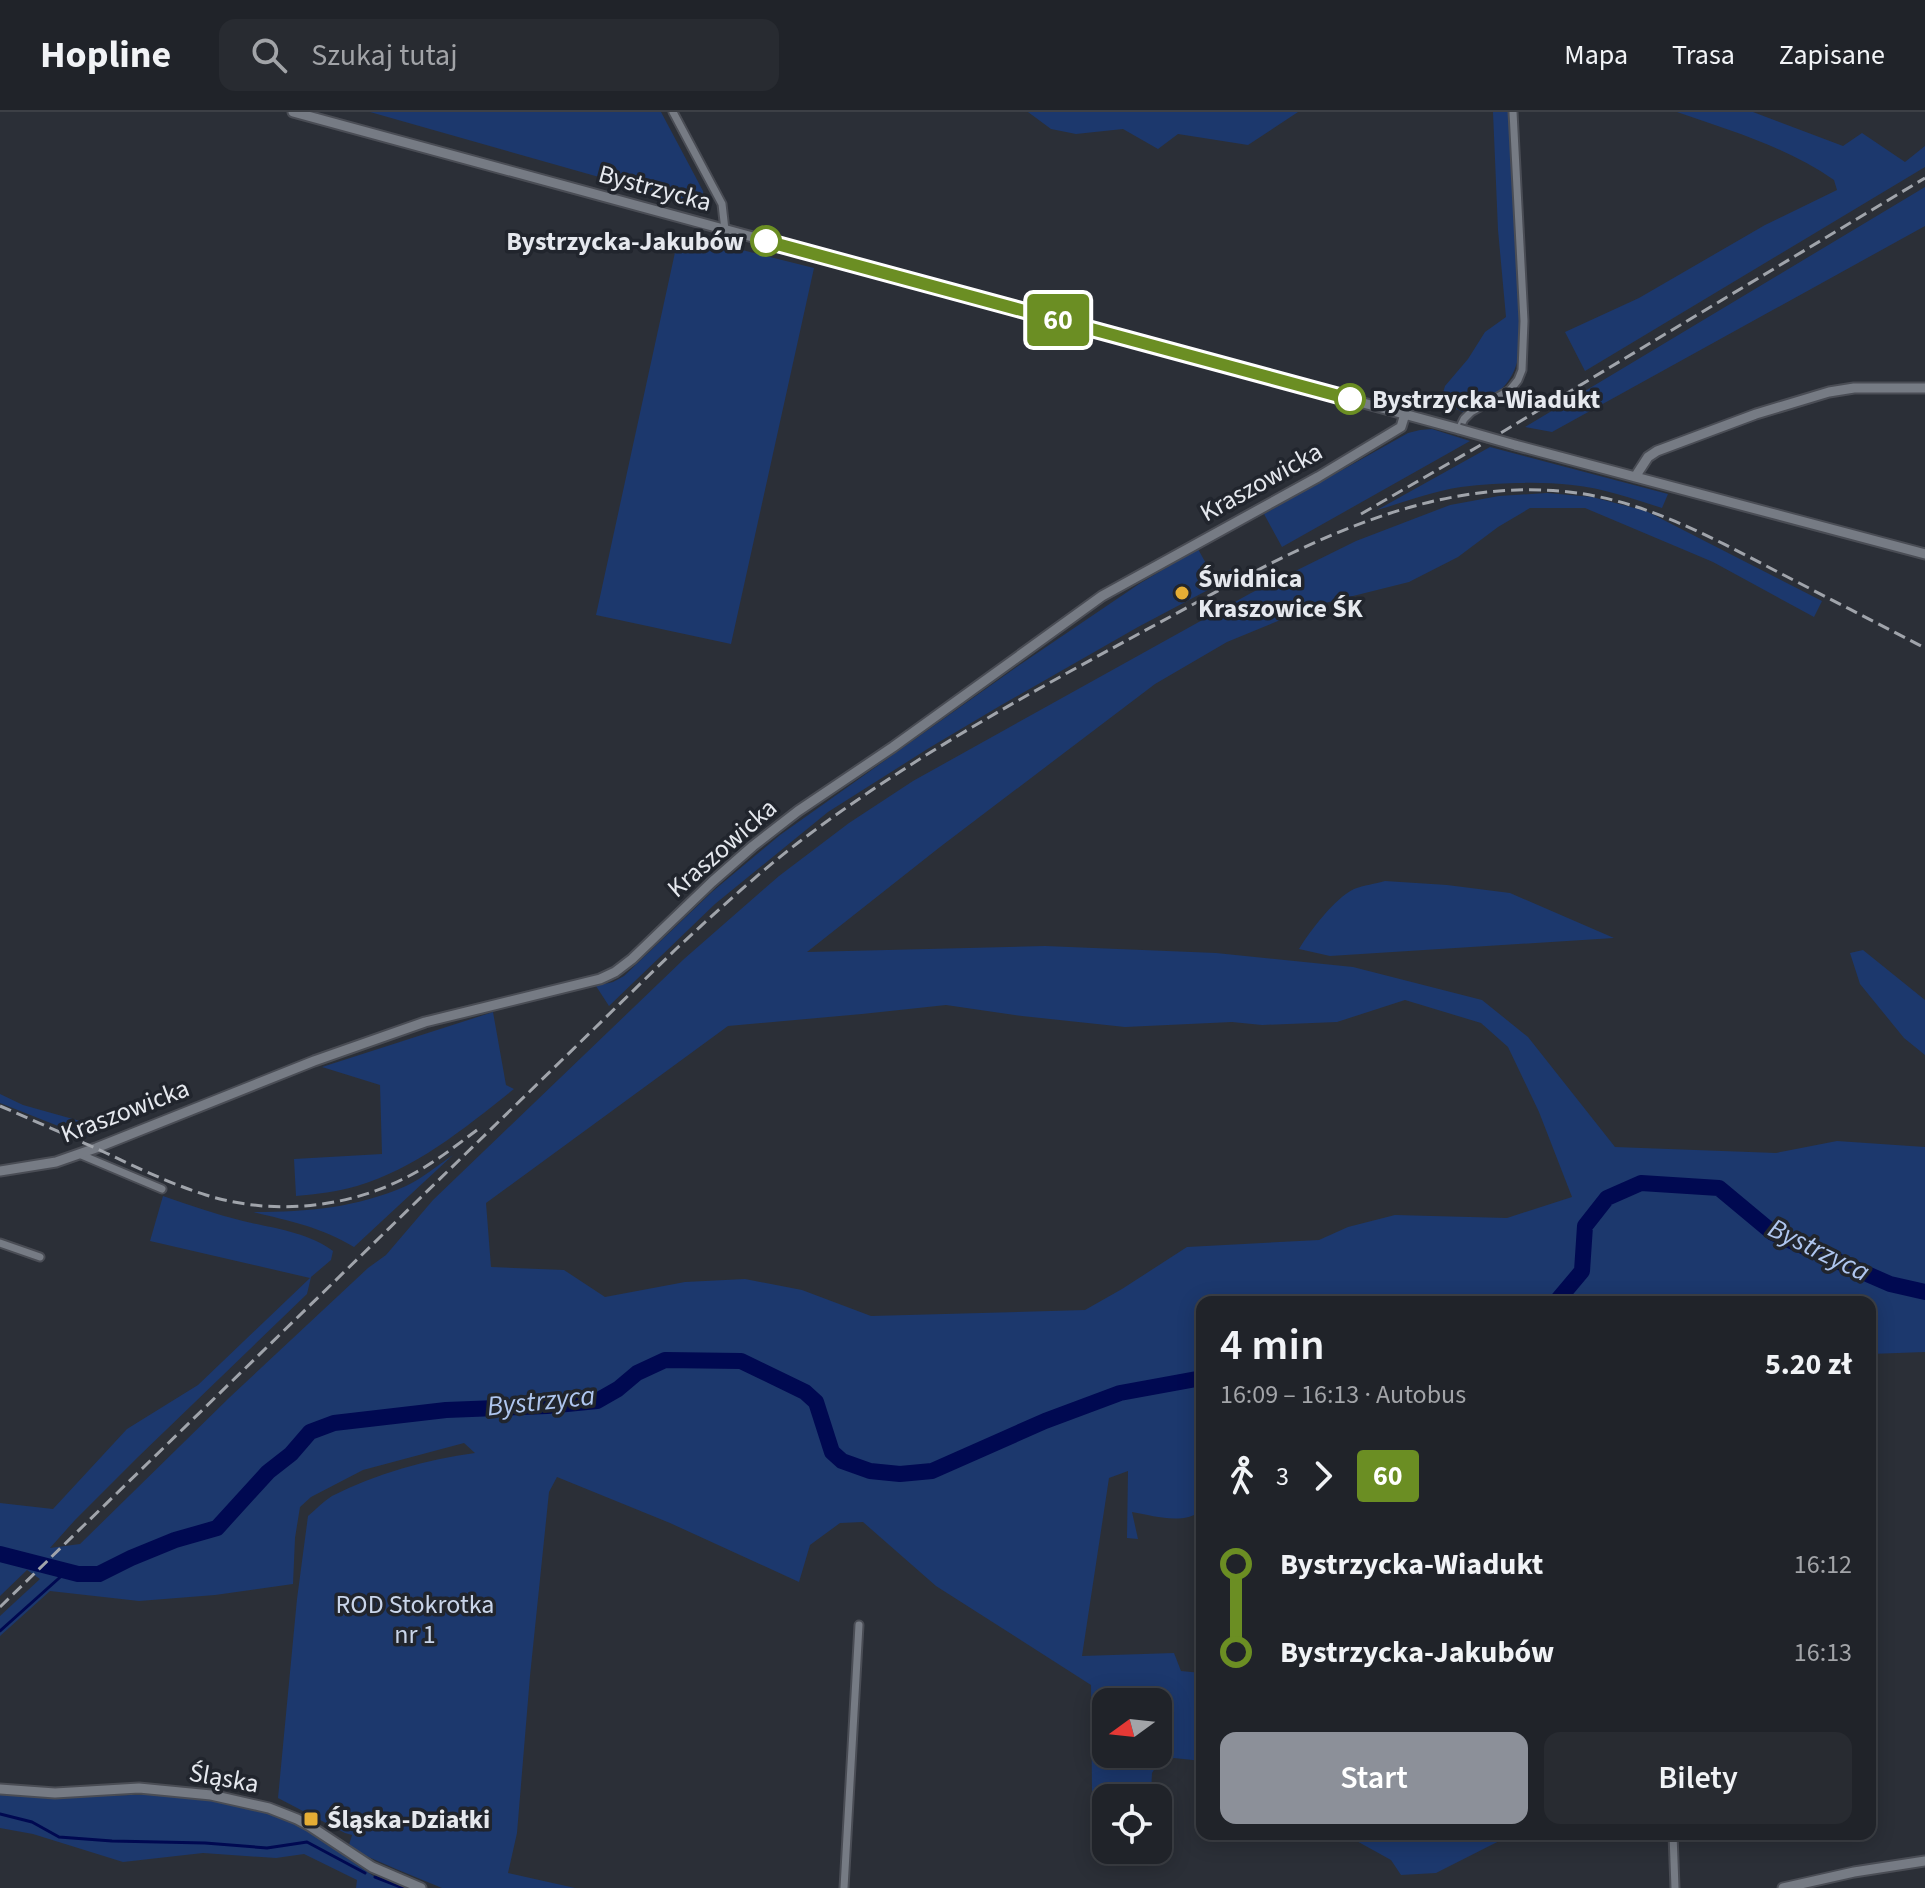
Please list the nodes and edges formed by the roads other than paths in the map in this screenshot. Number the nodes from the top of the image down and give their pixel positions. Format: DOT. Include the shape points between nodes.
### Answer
graph roads {
  1 [pos="293,112"];
  2 [pos="673,112"];
  3 [pos="1513,112"];
  4 [pos="725,230"];
  5 [pos="1925,388"];
  6 [pos="1405,414"];
  7 [pos="1459,429"];
  8 [pos="1635,477"];
  9 [pos="1925,554"];
  10 [pos="79,1154"];
  11 [pos="0,1171"];
  12 [pos="162,1189"];
  13 [pos="0,1243"];
  14 [pos="40,1257"];
  15 [pos="859,1625"];
  16 [pos="0,1789"];
  17 [pos="1673,1840"];
  18 [pos="1925,1861"];
  19 [pos="421,1888"];
  20 [pos="844,1888"];
  21 [pos="1675,1888"];
  22 [pos="1783,1888"];
  1 -- 4 [label="street, Bystrzycka"];
  2 -- 4 [label="street" via="722,204"];
  3 -- 7 [label="street" via="1522,370 1510,390 1471,412"];
  4 -- 6 [label="street, Bystrzycka"];
  5 -- 8 [label="street" via="1829,392 1756,414 1657,451"];
  6 -- 7 [label="street, Bystrzycka"];
  6 -- 10 [label="street, Kraszowicka" via="1401,427 1378,441 1102,596 798,811 615,972 395,1032"];
  7 -- 8 [label="street, Bystrzycka, bridge"];
  8 -- 9 [label="street, Bystrzycka"];
  10 -- 11 [label="street, Kraszowicka"];
  10 -- 12 [label="street"];
  13 -- 14 [label="street"];
  15 -- 20 [label="street"];
  16 -- 19 [label="street, Śląska" via="55,1793 139,1788 211,1795 269,1808 310,1826 372,1867"];
  17 -- 21 [label="street"];
  18 -- 22 [label="street"];
}
